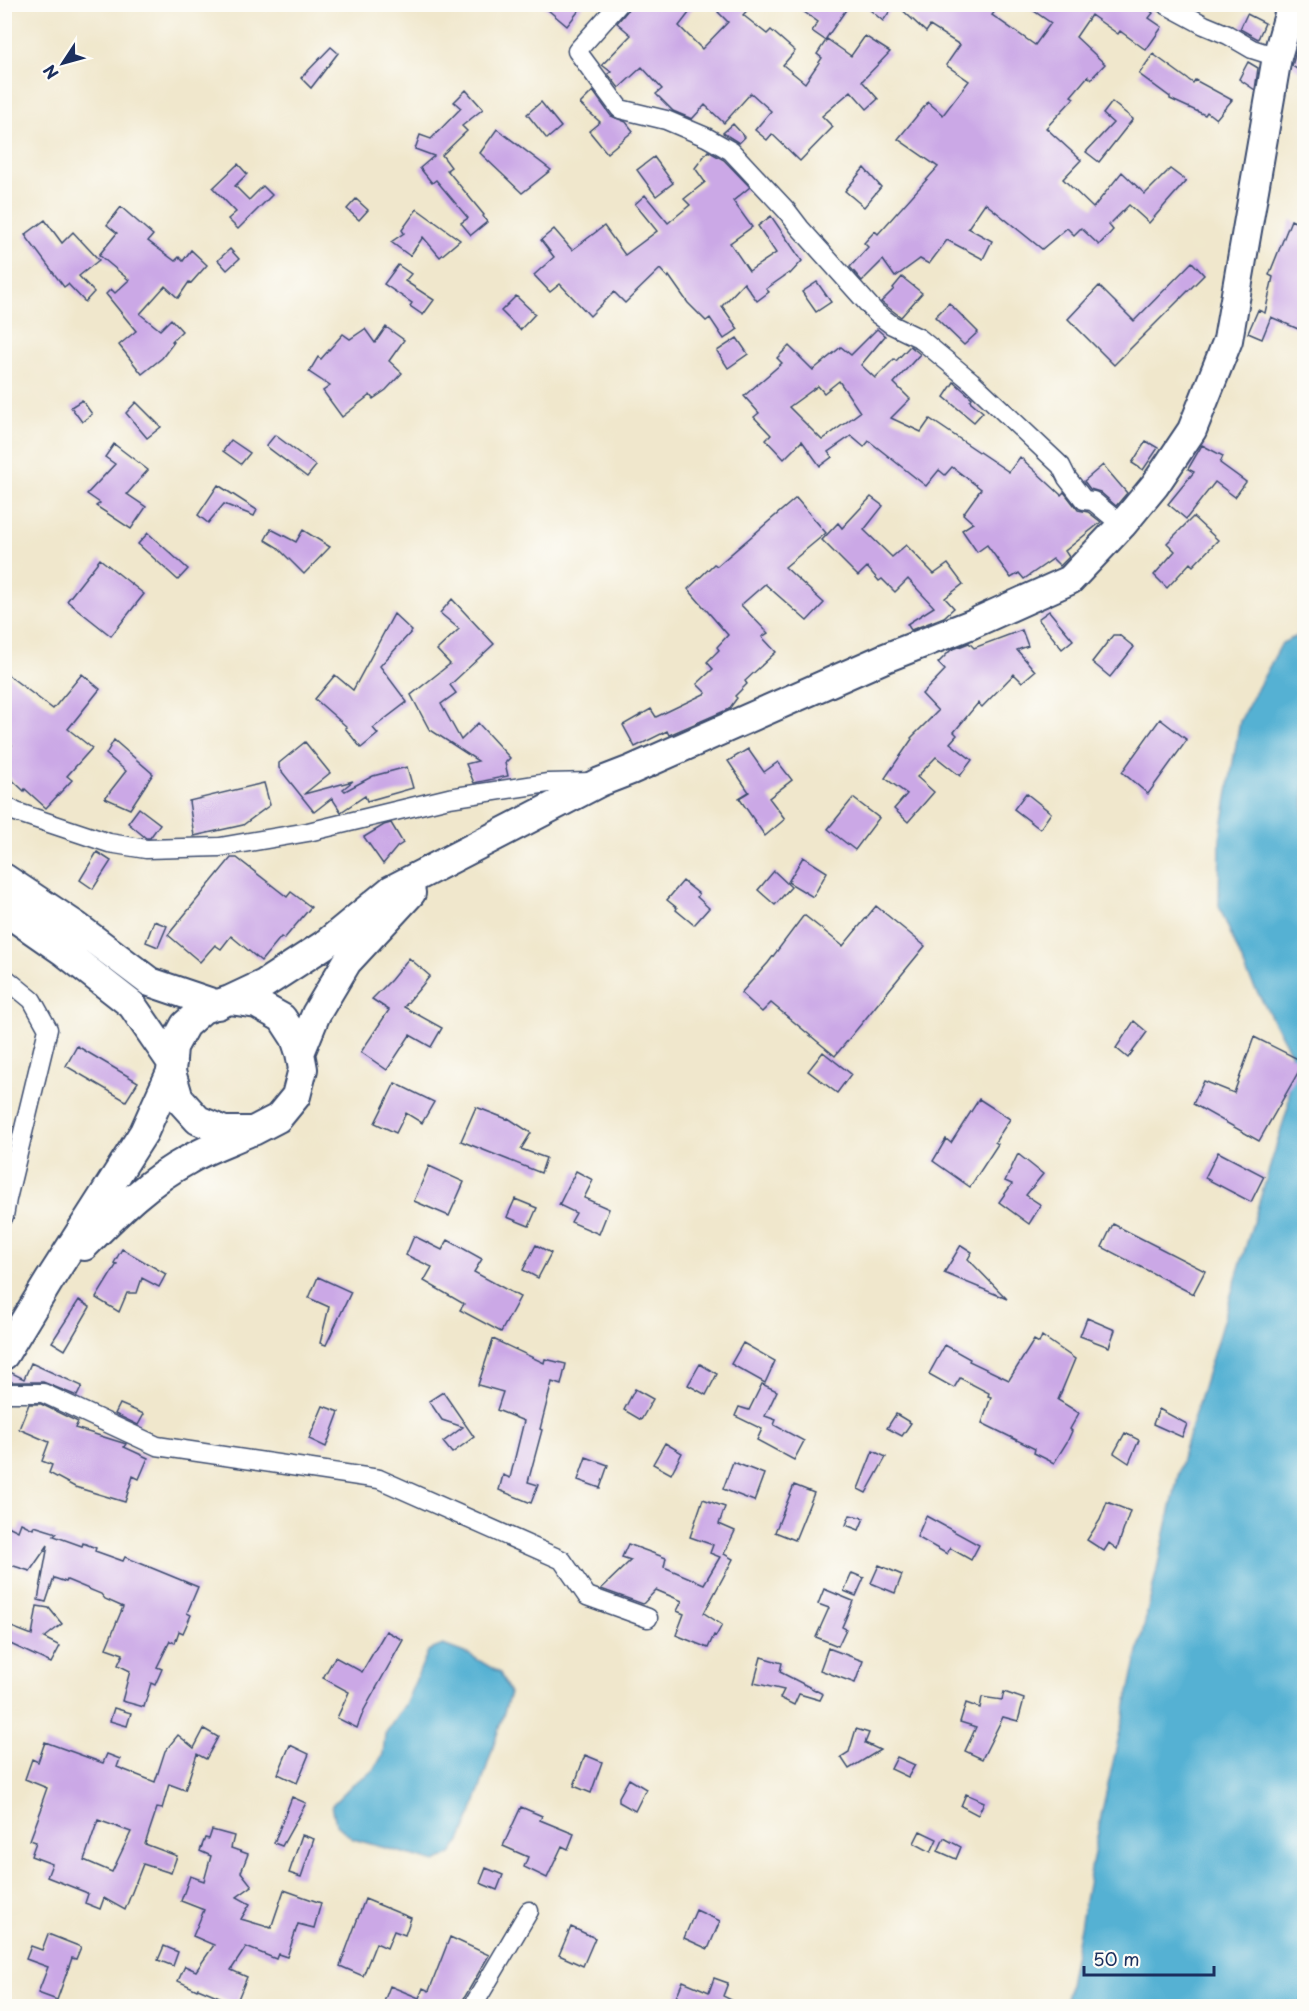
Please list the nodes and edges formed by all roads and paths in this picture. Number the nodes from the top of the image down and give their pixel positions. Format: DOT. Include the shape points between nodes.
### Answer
graph roads {
  1 [pos="619,4"];
  2 [pos="1165,4"];
  3 [pos="1292,4"];
  4 [pos="1277,57"];
  5 [pos="1122,525"];
  6 [pos="600,782"];
  7 [pos="4,805"];
  8 [pos="430,871"];
  9 [pos="4,878"];
  10 [pos="4,910"];
  11 [pos="4,977"];
  12 [pos="224,1002"];
  13 [pos="300,1053"];
  14 [pos="171,1068"];
  15 [pos="252,1131"];
  16 [pos="4,1216"];
  17 [pos="49,1281"];
  18 [pos="4,1354"];
  19 [pos="4,1393"];
  20 [pos="648,1618"];
  21 [pos="529,1911"];
  22 [pos="473,2007"];
  1 -- 5 [label="street" via="577,51 620,109 666,120 731,151 876,313 919,338 971,381 1061,466 1084,500 1092,501"];
  2 -- 4 [label="street" via="1252,49"];
  3 -- 4 [label="main road"];
  4 -- 5 [label="main road" via="1228,340 1192,430"];
  5 -- 6 [label="main road" via="1070,580"];
  6 -- 7 [label="street" via="548,783 449,798 308,832 209,847 146,849 110,843"];
  6 -- 8 [label="main road"];
  8 -- 12 [label="main road" via="392,890 324,945 264,984"];
  8 -- 13 [label="main road" via="347,962 316,1014"];
  9 -- 12 [label="main road" via="150,982"];
  10 -- 14 [label="main road" via="132,1005"];
  11 -- 16 [label="street" via="32,1000 48,1029"];
  12 -- 13 [label="main road" via="258,1004 282,1018"];
  12 -- 14 [label="main road" via="203,1009 185,1025 173,1047"];
  13 -- 15 [label="main road" via="303,1069 296,1096 278,1118"];
  14 -- 15 [label="main road" via="180,1099 198,1120 224,1131"];
  14 -- 17 [label="main road" via="144,1132"];
  15 -- 17 [label="main road" via="159,1178 129,1201"];
  17 -- 18 [label="main road"];
  19 -- 20 [label="street" via="43,1394 157,1446 379,1479 562,1560 586,1596"];
  21 -- 22 [label="street"];
}
